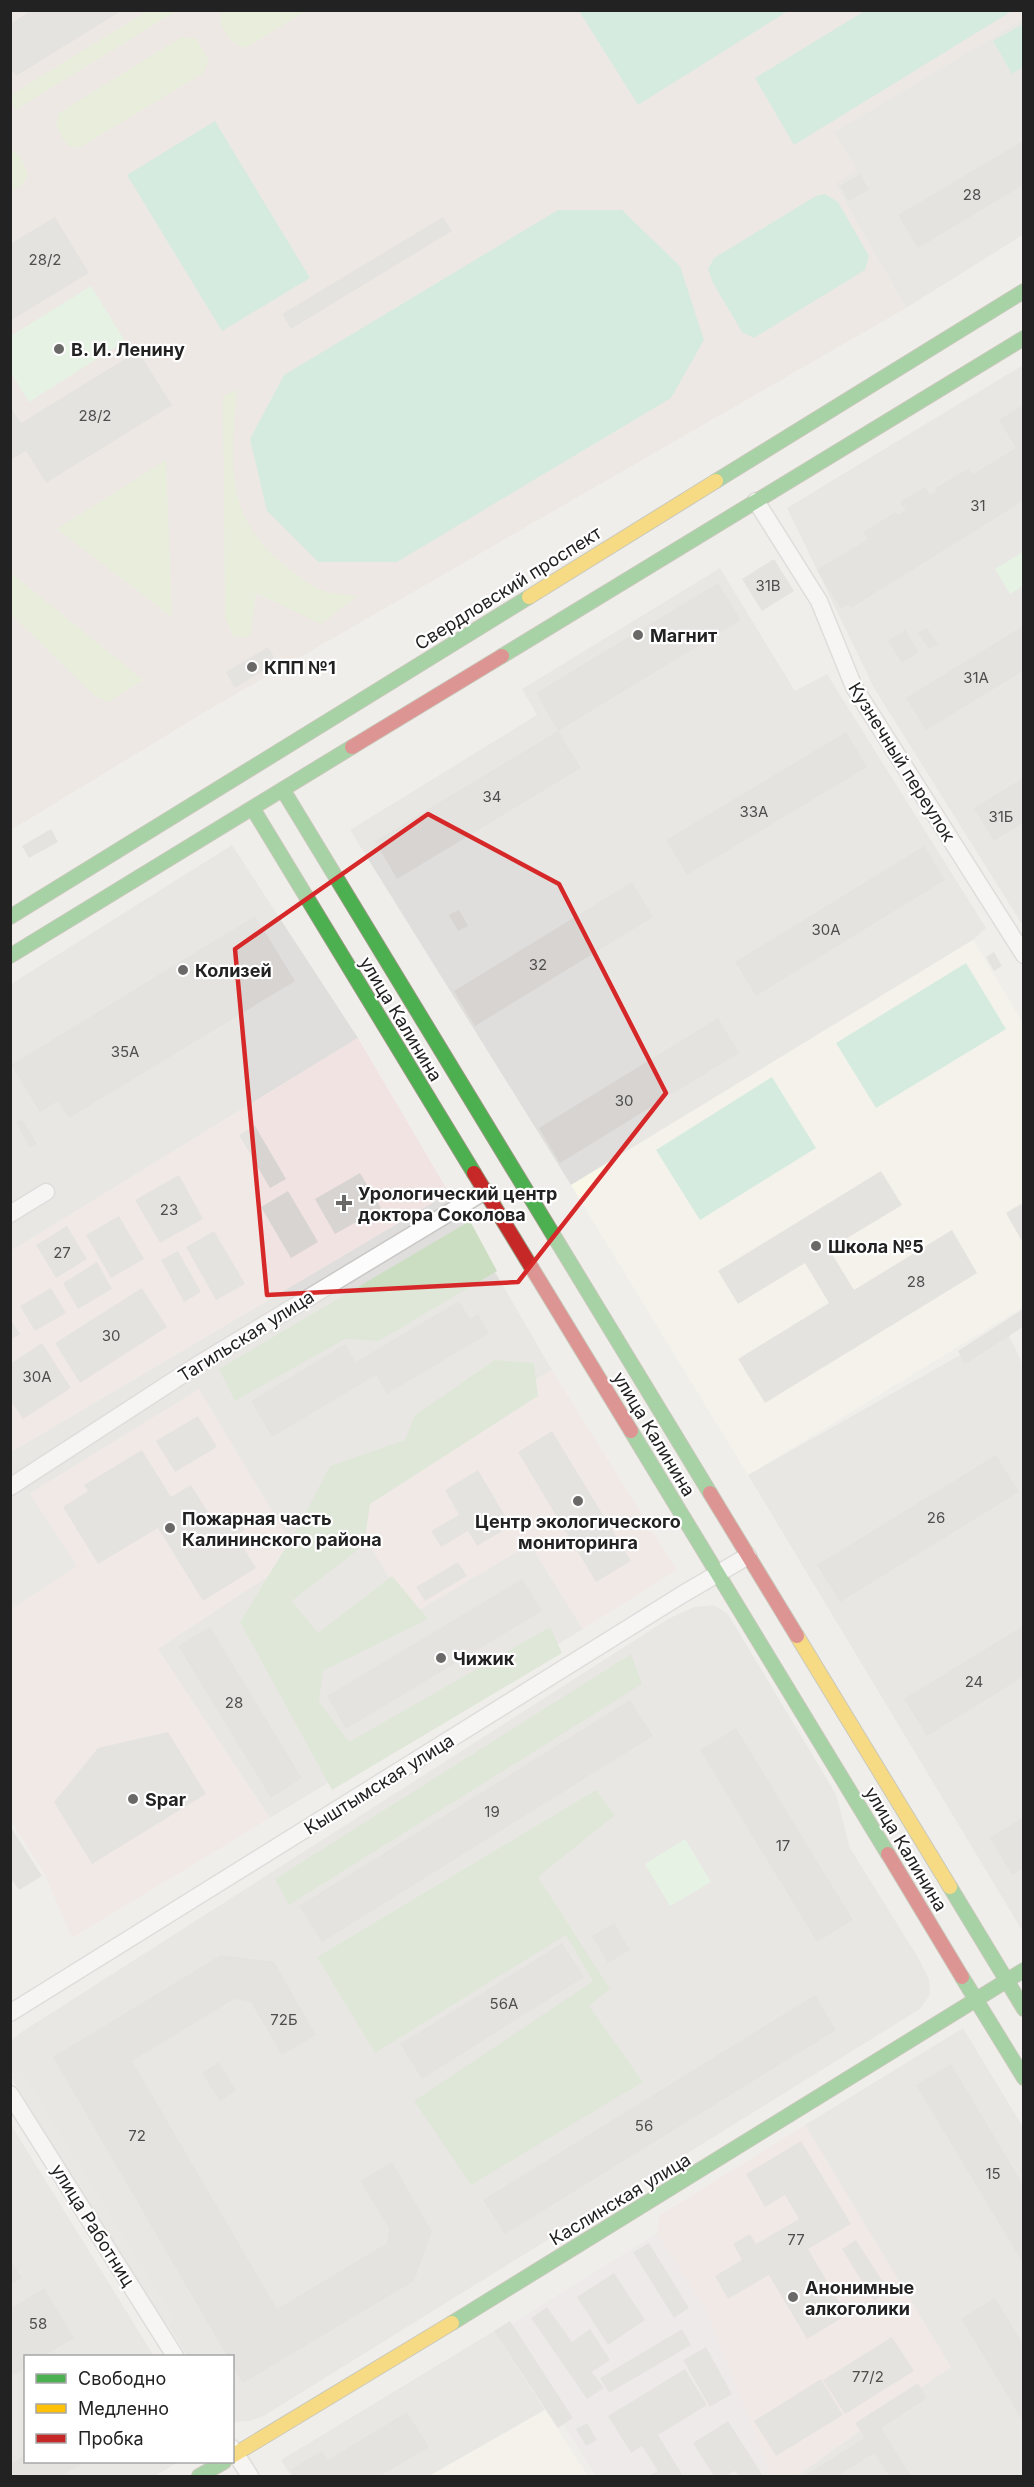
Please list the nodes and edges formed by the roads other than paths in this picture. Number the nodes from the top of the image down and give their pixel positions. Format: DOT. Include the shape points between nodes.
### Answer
graph roads {
  1 [pos="1023,291"];
  2 [pos="1023,338"];
  3 [pos="756,501"];
  4 [pos="245,772"];
  5 [pos="283,790"];
  6 [pos="253,809"];
  7 [pos="10,917"];
  8 [pos="1023,955"];
  9 [pos="10,956"];
  10 [pos="485,1191"];
  11 [pos="46,1192"];
  12 [pos="10,1214"];
  13 [pos="10,1487"];
  14 [pos="748,1556"];
  15 [pos="717,1574"];
  16 [pos="1023,1970"];
  17 [pos="1006,1980"];
  18 [pos="976,1999"];
  19 [pos="1023,2009"];
  20 [pos="10,2013"];
  21 [pos="1023,2078"];
  22 [pos="10,2094"];
  23 [pos="174,2355"];
  24 [pos="234,2453"];
  25 [pos="234,2458"];
  26 [pos="219,2463"];
  27 [pos="200,2476"];
  28 [pos="250,2476"];
  1 -- 4 [label="main road, Свердловский проспект"];
  2 -- 3 [label="main road"];
  3 -- 5 [label="main road"];
  3 -- 8 [label="street, Кузнечный переулок" via="819,602 854,687"];
  4 -- 5 [label="main road"];
  4 -- 6 [label="main road, улица Калинина"];
  4 -- 7 [label="main road, Свердловский проспект"];
  5 -- 6 [label="main road"];
  5 -- 14 [label="main road, улица Калинина"];
  6 -- 9 [label="main road"];
  6 -- 10 [label="main road, улица Калинина"];
  10 -- 13 [label="street, Тагильская улица" via="199,1364"];
  10 -- 15 [label="main road, улица Калинина"];
  11 -- 12 [label="street"];
  14 -- 15 [label="street, Кыштымская улица"];
  14 -- 17 [label="main road, улица Калинина"];
  15 -- 18 [label="main road, улица Калинина"];
  15 -- 20 [label="street, Кыштымская улица"];
  16 -- 17 [label="main road, Каслинская улица"];
  17 -- 18 [label="main road, Каслинская улица"];
  17 -- 19 [label="main road, улица Калинина"];
  18 -- 21 [label="main road, улица Калинина"];
  18 -- 24 [label="main road, Каслинская улица" via="654,2200"];
  22 -- 23 [label="street, улица Работниц"];
  25 -- 28 [label="street"];
  26 -- 27 [label="main road, Каслинская улица"];
}
